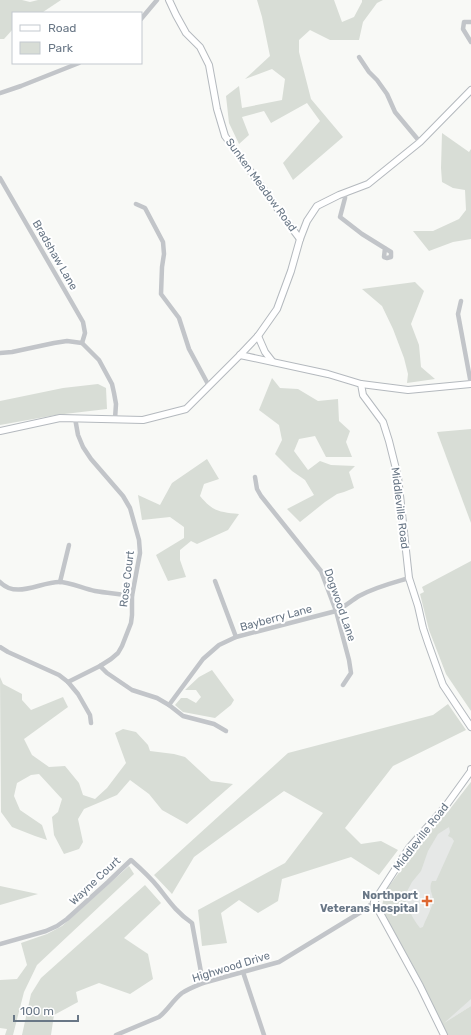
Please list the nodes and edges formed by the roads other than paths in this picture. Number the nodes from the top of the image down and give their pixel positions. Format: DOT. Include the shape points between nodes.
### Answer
graph roads {
  1 [pos="157,0"];
  2 [pos="169,0"];
  3 [pos="142,17"];
  4 [pos="471,22"];
  5 [pos="471,42"];
  6 [pos="359,57"];
  7 [pos="76,64"];
  8 [pos="471,90"];
  9 [pos="0,93"];
  10 [pos="420,142"];
  11 [pos="0,178"];
  12 [pos="345,193"];
  13 [pos="136,204"];
  14 [pos="300,239"];
  15 [pos="385,248"];
  16 [pos="461,301"];
  17 [pos="258,336"];
  18 [pos="82,343"];
  19 [pos="0,353"];
  20 [pos="240,355"];
  21 [pos="272,361"];
  22 [pos="361,384"];
  23 [pos="471,384"];
  24 [pos="209,386"];
  25 [pos="75,418"];
  26 [pos="115,419"];
  27 [pos="0,431"];
  28 [pos="255,477"];
  29 [pos="69,544"];
  30 [pos="409,578"];
  31 [pos="215,581"];
  32 [pos="0,582"];
  33 [pos="60,582"];
  34 [pos="132,596"];
  35 [pos="336,611"];
  36 [pos="236,637"];
  37 [pos="0,647"];
  38 [pos="100,666"];
  39 [pos="68,682"];
  40 [pos="343,685"];
  41 [pos="169,705"];
  42 [pos="91,723"];
  43 [pos="471,727"];
  44 [pos="226,731"];
  45 [pos="471,769"];
  46 [pos="374,902"];
  47 [pos="0,944"];
  48 [pos="243,972"];
  49 [pos="203,983"];
  50 [pos="116,1035"];
  51 [pos="264,1035"];
  52 [pos="444,1035"];
  1 -- 3 [label="street"];
  2 -- 14 [label="street, Sunken Meadow Road" via="186,34 200,47 209,65 216,109 226,136"];
  4 -- 5 [label="street" via="464,22 463,29"];
  6 -- 10 [label="street" via="387,94 395,112"];
  7 -- 9 [label="street"];
  8 -- 10 [label="street"];
  10 -- 12 [label="street" via="368,184"];
  11 -- 18 [label="street, Bradshaw Lane" via="83,322 85,333"];
  12 -- 14 [label="street" via="317,206 307,221"];
  12 -- 15 [label="street" via="340,217"];
  13 -- 24 [label="street" via="145,208 163,242 161,294 179,318 189,349"];
  14 -- 17 [label="street" via="277,309"];
  16 -- 23 [label="street" via="458,314"];
  17 -- 20 [label="street"];
  17 -- 21 [label="street"];
  18 -- 19 [label="street" via="67,341"];
  18 -- 26 [label="street" via="98,360 112,384 116,404"];
  20 -- 21 [label="street"];
  20 -- 24 [label="street"];
  21 -- 22 [label="street"];
  22 -- 23 [label="street" via="408,390"];
  22 -- 30 [label="street, Middleville Road" via="363,395 383,422 398,477"];
  24 -- 26 [label="street" via="186,409 143,420"];
  25 -- 26 [label="street"];
  25 -- 27 [label="street" via="60,418"];
  25 -- 34 [label="street, Rose Court" via="83,447 130,508 140,552"];
  28 -- 35 [label="street, Dogwood Lane" via="261,496 321,570"];
  29 -- 33 [label="street"];
  30 -- 35 [label="street, Bayberry Lane" via="376,588"];
  30 -- 43 [label="street, Middleville Road" via="425,635 444,685"];
  31 -- 36 [label="street"];
  32 -- 33 [label="street" via="10,589 17,590"];
  33 -- 34 [label="street" via="95,591"];
  34 -- 38 [label="street, Rose Court" via="132,615 122,646 118,653"];
  35 -- 36 [label="street, Bayberry Lane"];
  35 -- 40 [label="street, Dogwood Lane" via="351,673"];
  36 -- 41 [label="street, Bayberry Lane" via="202,658"];
  37 -- 39 [label="street" via="59,675"];
  38 -- 39 [label="street, Rose Court"];
  38 -- 41 [label="street" via="132,690"];
  39 -- 42 [label="street" via="90,715"];
  41 -- 44 [label="street" via="183,716 214,724"];
  45 -- 46 [label="street, Middleville Road" via="445,806 409,848"];
  46 -- 48 [label="street, Highwood Drive" via="279,962"];
  46 -- 52 [label="street"];
  47 -- 49 [label="street, Wayne Court" via="57,926 131,860 157,886 172,906 192,923"];
  48 -- 49 [label="street, Highwood Drive"];
  48 -- 51 [label="street"];
  49 -- 50 [label="street, Highwood Drive" via="182,994 159,1017"];
}
